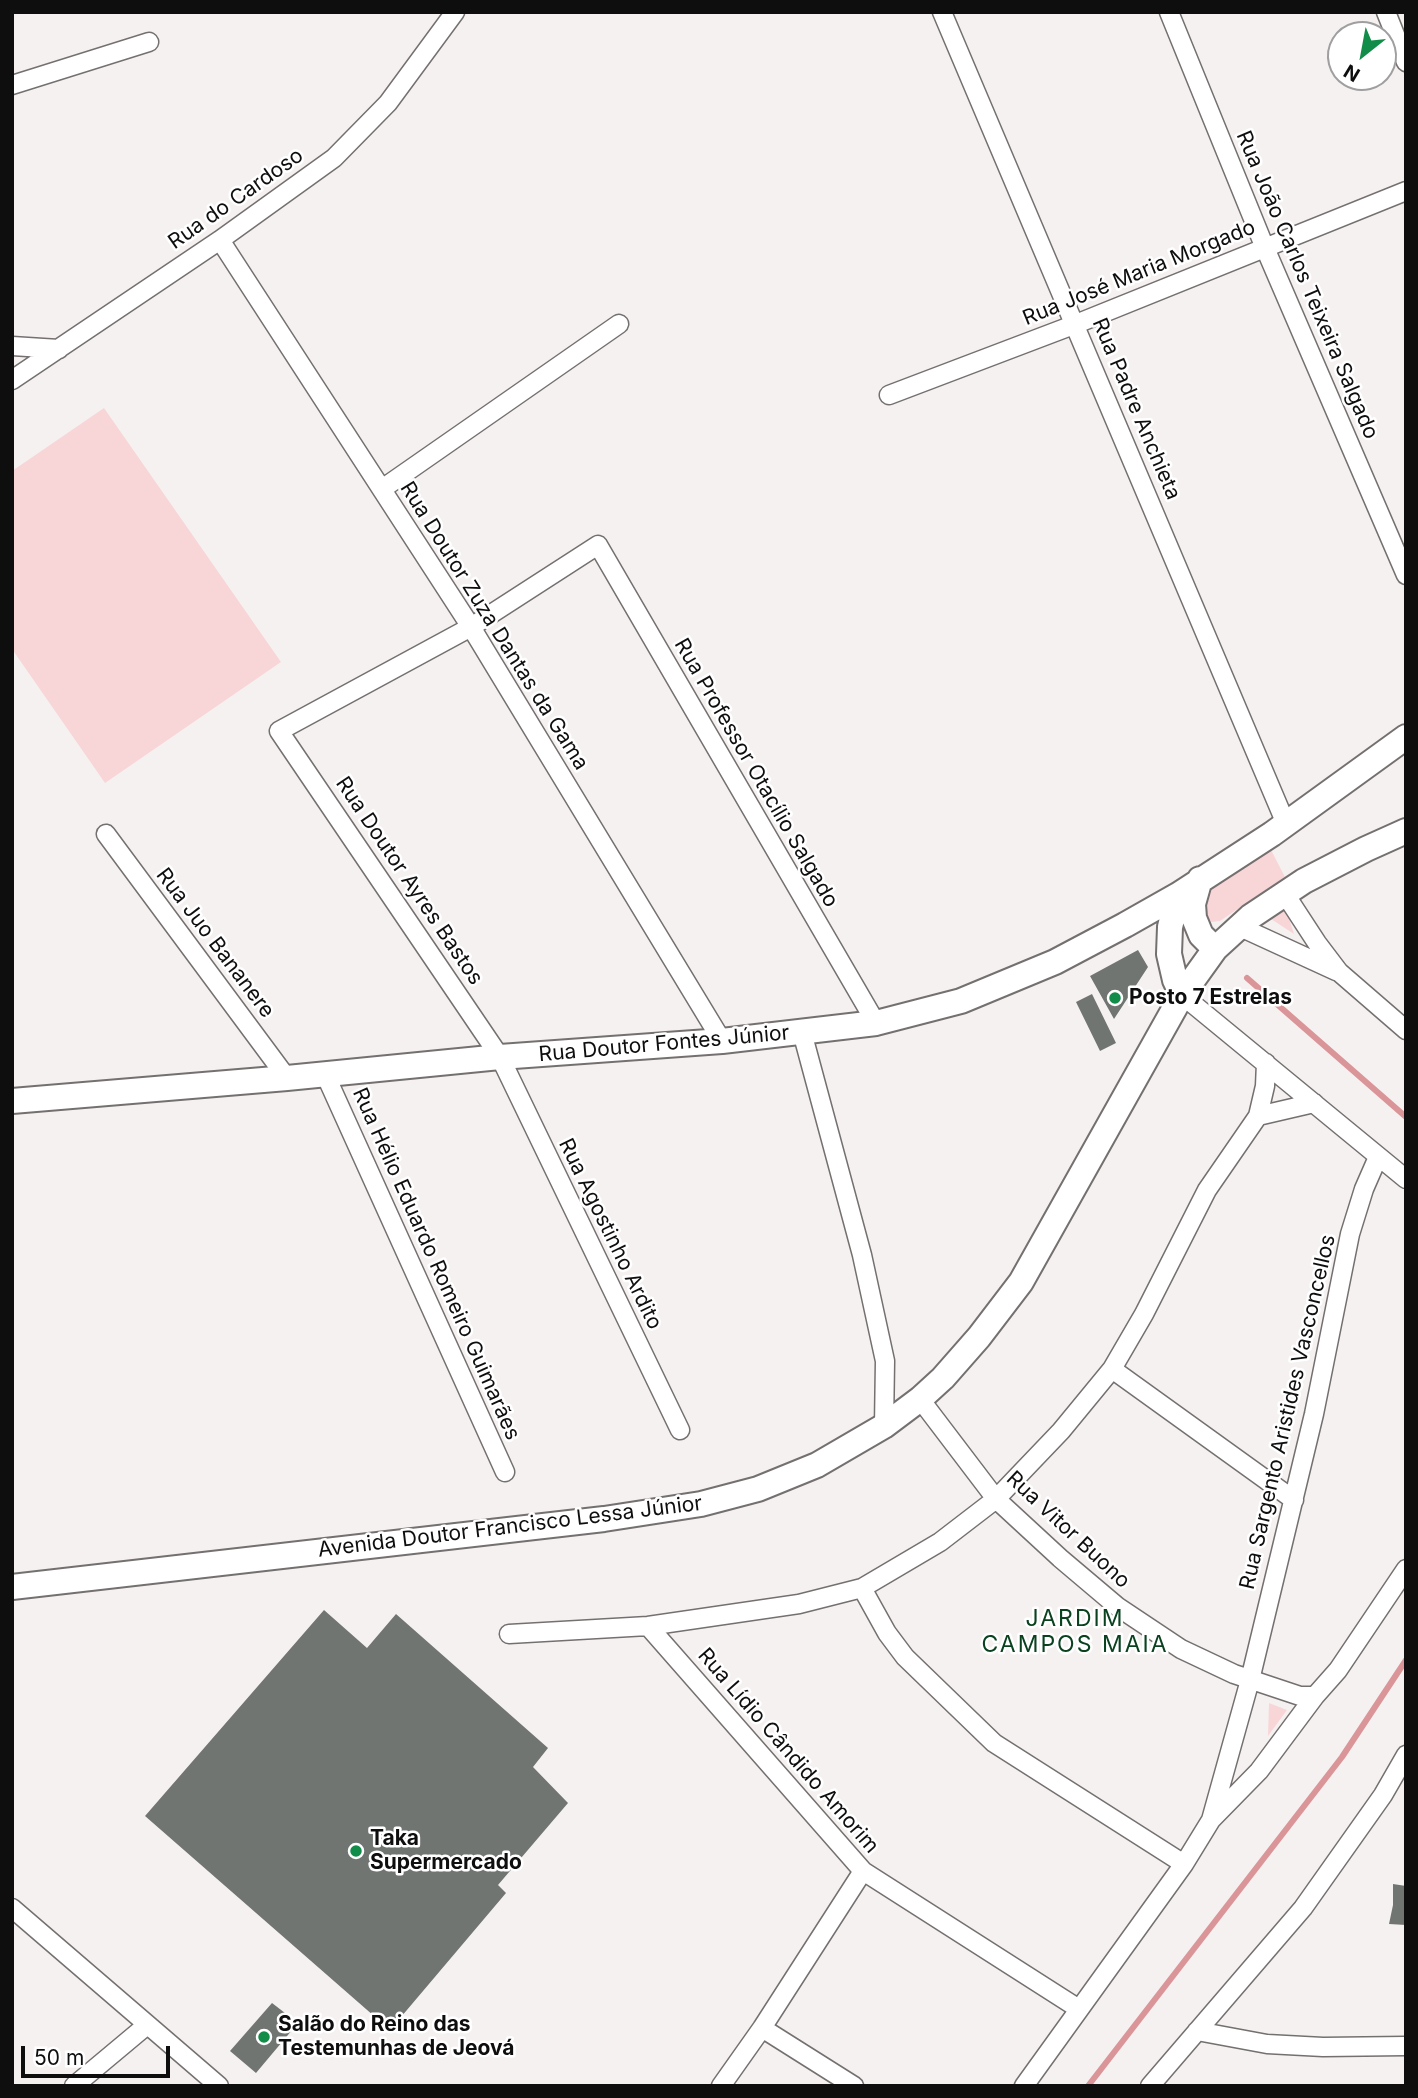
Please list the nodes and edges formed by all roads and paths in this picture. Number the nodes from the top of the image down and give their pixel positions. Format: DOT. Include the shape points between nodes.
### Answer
graph roads {
  1 [pos="942,12"];
  2 [pos="1169,12"];
  3 [pos="1386,12"];
  4 [pos="452,14"];
  5 [pos="149,42"];
  6 [pos="1406,62"];
  7 [pos="12,85"];
  8 [pos="1406,191"];
  9 [pos="220,240"];
  10 [pos="1265,248"];
  11 [pos="619,324"];
  12 [pos="1076,324"];
  13 [pos="12,346"];
  14 [pos="59,349"];
  15 [pos="12,357"];
  16 [pos="17,376"];
  17 [pos="888,395"];
  18 [pos="382,489"];
  19 [pos="1406,575"];
  20 [pos="471,627"];
  21 [pos="1406,737"];
  22 [pos="1279,829"];
  23 [pos="1406,831"];
  24 [pos="106,834"];
  25 [pos="1200,879"];
  26 [pos="1295,888"];
  27 [pos="1178,895"];
  28 [pos="1238,926"];
  29 [pos="1215,949"];
  30 [pos="1339,972"];
  31 [pos="1182,996"];
  32 [pos="876,1023"];
  33 [pos="1406,1030"];
  34 [pos="802,1032"];
  35 [pos="722,1041"];
  36 [pos="500,1057"];
  37 [pos="1266,1063"];
  38 [pos="325,1074"];
  39 [pos="287,1078"];
  40 [pos="12,1101"];
  41 [pos="1314,1103"];
  42 [pos="1258,1116"];
  43 [pos="1378,1157"];
  44 [pos="1406,1179"];
  45 [pos="1112,1369"];
  46 [pos="920,1399"];
  47 [pos="884,1426"];
  48 [pos="680,1430"];
  49 [pos="505,1472"];
  50 [pos="996,1499"];
  51 [pos="1294,1500"];
  52 [pos="1406,1569"];
  53 [pos="12,1587"];
  54 [pos="862,1588"];
  55 [pos="648,1626"];
  56 [pos="509,1634"];
  57 [pos="1250,1680"];
  58 [pos="1315,1696"];
  59 [pos="1406,1755"];
  60 [pos="1401,1772"];
  61 [pos="1211,1819"];
  62 [pos="1184,1864"];
  63 [pos="863,1871"];
  64 [pos="12,1908"];
  65 [pos="1079,2009"];
  66 [pos="147,2025"];
  67 [pos="762,2028"];
  68 [pos="1197,2031"];
  69 [pos="1406,2046"];
  70 [pos="74,2086"];
  71 [pos="219,2086"];
  72 [pos="721,2086"];
  73 [pos="854,2086"];
  74 [pos="1024,2086"];
  75 [pos="1150,2086"];
  1 -- 12 [label="street, Rua Padre Anchieta"];
  2 -- 10 [label="street, Rua João Carlos Teixeira Salgado"];
  3 -- 6 [label="street"];
  4 -- 9 [label="street, Rua do Cardoso" via="388,103 334,158"];
  5 -- 7 [label="street"];
  8 -- 10 [label="street, Rua José Maria Morgado"];
  9 -- 14 [label="street, Rua do Cardoso"];
  9 -- 18 [label="street, Rua Doutor Zuza Dantas da Gama"];
  10 -- 12 [label="street, Rua José Maria Morgado"];
  10 -- 19 [label="street, Rua João Carlos Teixeira Salgado"];
  11 -- 18 [label="street"];
  12 -- 17 [label="street, Rua José Maria Morgado"];
  12 -- 22 [label="street, Rua Padre Anchieta"];
  13 -- 14 [label="street"];
  14 -- 16 [label="street, Rua do Cardoso"];
  15 -- 16 [label="street"];
  18 -- 20 [label="street, Rua Doutor Zuza Dantas da Gama"];
  20 -- 32 [label="street, Rua Professor Otacílio Salgado" via="598,545"];
  20 -- 35 [label="street, Rua Doutor Zuza Dantas da Gama"];
  20 -- 36 [label="street, Rua Doutor Ayres Bastos" via="279,731"];
  21 -- 22 [label="street, Rua Doutor Fontes Júnior"];
  22 -- 25 [label="street, Rua Doutor Fontes Júnior"];
  23 -- 26 [label="street"];
  24 -- 39 [label="street, Rua Juo Bananere"];
  25 -- 27 [label="street, Rua Doutor Fontes Júnior"];
  25 -- 29 [label="street" via="1192,904 1194,918 1201,935"];
  26 -- 28 [label="street, Avenida Doutor Francisco Lessa Júnior"];
  26 -- 30 [label="street" via="1317,943"];
  27 -- 31 [label="street" via="1169,954"];
  27 -- 32 [label="street, Rua Doutor Fontes Júnior" via="1055,962 961,1001"];
  28 -- 29 [label="street, Avenida Doutor Francisco Lessa Júnior"];
  28 -- 30 [label="street"];
  29 -- 31 [label="street, Avenida Doutor Francisco Lessa Júnior"];
  30 -- 33 [label="street"];
  31 -- 37 [label="street"];
  31 -- 46 [label="street, Avenida Doutor Francisco Lessa Júnior" via="1021,1282 979,1337"];
  32 -- 34 [label="street, Rua Doutor Fontes Júnior"];
  34 -- 35 [label="street, Rua Doutor Fontes Júnior"];
  34 -- 47 [label="street" via="885,1360"];
  35 -- 36 [label="street, Rua Doutor Fontes Júnior"];
  36 -- 38 [label="street, Rua Doutor Fontes Júnior"];
  36 -- 48 [label="street, Rua Agostinho Ardito"];
  37 -- 41 [label="street"];
  37 -- 42 [label="street"];
  38 -- 39 [label="street, Rua Doutor Fontes Júnior"];
  38 -- 49 [label="street, Rua Hélio Eduardo Romeiro Guimarães"];
  39 -- 40 [label="street, Rua Doutor Fontes Júnior"];
  41 -- 42 [label="street"];
  41 -- 43 [label="street"];
  42 -- 45 [label="street" via="1207,1190"];
  43 -- 44 [label="street"];
  43 -- 51 [label="street, Rua Sargento Aristides Vasconcellos" via="1350,1234"];
  45 -- 50 [label="street"];
  45 -- 51 [label="street"];
  46 -- 47 [label="street, Avenida Doutor Francisco Lessa Júnior"];
  46 -- 50 [label="street, Rua Vitor Buono"];
  47 -- 53 [label="street, Avenida Doutor Francisco Lessa Júnior" via="817,1465 758,1489 701,1504"];
  50 -- 54 [label="street" via="940,1542"];
  50 -- 57 [label="street, Rua Vitor Buono" via="1118,1607 1181,1649"];
  51 -- 57 [label="street, Rua Sargento Aristides Vasconcellos"];
  52 -- 58 [label="street, Rua Sargento Aristides Vasconcellos" via="1338,1670"];
  54 -- 55 [label="street" via="799,1604"];
  54 -- 62 [label="street" via="905,1657 994,1743"];
  55 -- 56 [label="street"];
  55 -- 63 [label="street, Rua Lídio Cândido Amorim"];
  57 -- 58 [label="street" via="1300,1696"];
  57 -- 61 [label="street, Rua Sargento Aristides Vasconcellos"];
  58 -- 61 [label="street, Rua Sargento Aristides Vasconcellos" via="1259,1771"];
  59 -- 60 [label="street"];
  60 -- 68 [label="street" via="1303,1908"];
  61 -- 62 [label="street, Rua Sargento Aristides Vasconcellos"];
  62 -- 65 [label="street, Rua Sargento Aristides Vasconcellos"];
  63 -- 65 [label="street, Rua Lídio Cândido Amorim"];
  63 -- 67 [label="street"];
  64 -- 66 [label="street"];
  65 -- 74 [label="street, Rua Sargento Aristides Vasconcellos"];
  66 -- 70 [label="street"];
  66 -- 71 [label="street"];
  67 -- 72 [label="street"];
  67 -- 73 [label="street"];
  68 -- 69 [label="street" via="1267,2044"];
  68 -- 75 [label="street"];
}
